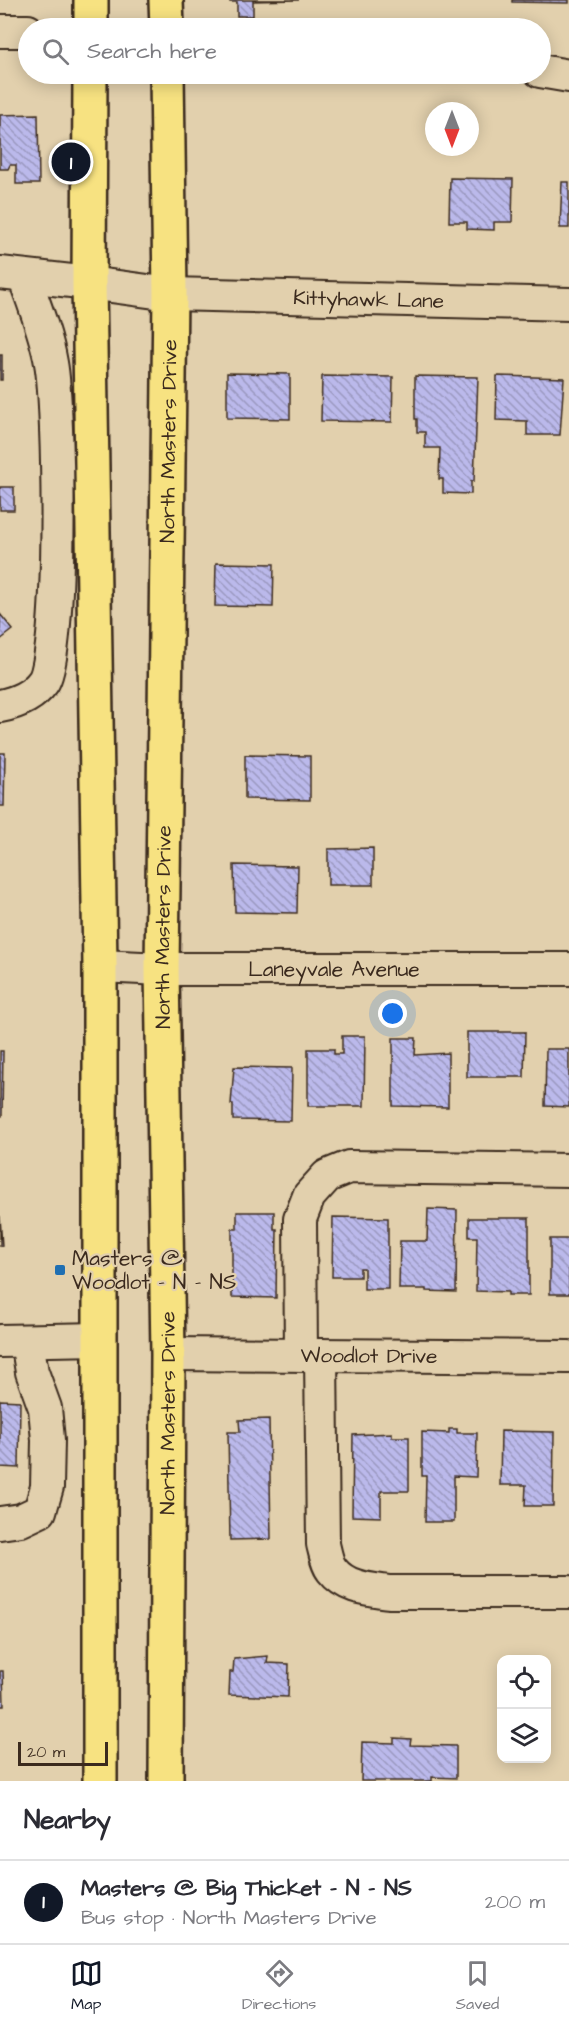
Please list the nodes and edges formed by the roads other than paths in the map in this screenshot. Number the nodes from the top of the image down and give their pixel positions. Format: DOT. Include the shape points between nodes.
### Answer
graph roads {
  1 [pos="91,0"];
  2 [pos="166,0"];
  3 [pos="91,18"];
  4 [pos="167,18"];
  5 [pos="0,31"];
  6 [pos="18,32"];
  7 [pos="551,73"];
  8 [pos="569,75"];
  9 [pos="90,84"];
  10 [pos="167,84"];
  11 [pos="12,274"];
  12 [pos="89,283"];
  13 [pos="170,294"];
  14 [pos="569,304"];
  15 [pos="0,706"];
  16 [pos="100,966"];
  17 [pos="162,969"];
  18 [pos="569,969"];
  19 [pos="569,1170"];
  20 [pos="100,1339"];
  21 [pos="14,1341"];
  22 [pos="168,1354"];
  23 [pos="311,1355"];
  24 [pos="569,1356"];
  25 [pos="0,1523"];
  26 [pos="569,1592"];
  27 [pos="100,1781"];
  28 [pos="166,1781"];
  1 -- 3 [label="main road"];
  2 -- 4 [label="main road"];
  5 -- 6 [label="street"];
  7 -- 8 [label="street"];
  9 -- 12 [label="main road"];
  10 -- 13 [label="main road, North Masters Drive"];
  11 -- 12 [label="street, Kittyhawk Lane"];
  11 -- 15 [label="street" via="51,362 56,401 54,635 43,682 19,702"];
  12 -- 13 [label="street, Kittyhawk Lane"];
  12 -- 16 [label="main road"];
  13 -- 14 [label="street, Kittyhawk Lane"];
  13 -- 17 [label="main road, North Masters Drive"];
  16 -- 17 [label="street, Laneyvale Avenue"];
  16 -- 20 [label="main road"];
  17 -- 18 [label="street, Laneyvale Avenue"];
  17 -- 22 [label="main road, North Masters Drive"];
  19 -- 23 [label="street" via="350,1167 327,1176 309,1196 300,1219"];
  20 -- 21 [label="street"];
  20 -- 27 [label="main road"];
  21 -- 25 [label="street" via="32,1372 45,1408 47,1487 40,1511 21,1520"];
  22 -- 23 [label="street, Woodlot Drive"];
  22 -- 28 [label="main road, North Masters Drive"];
  23 -- 24 [label="street, Woodlot Drive"];
  23 -- 26 [label="street" via="323,1544 331,1569 354,1586 389,1592"];
}
